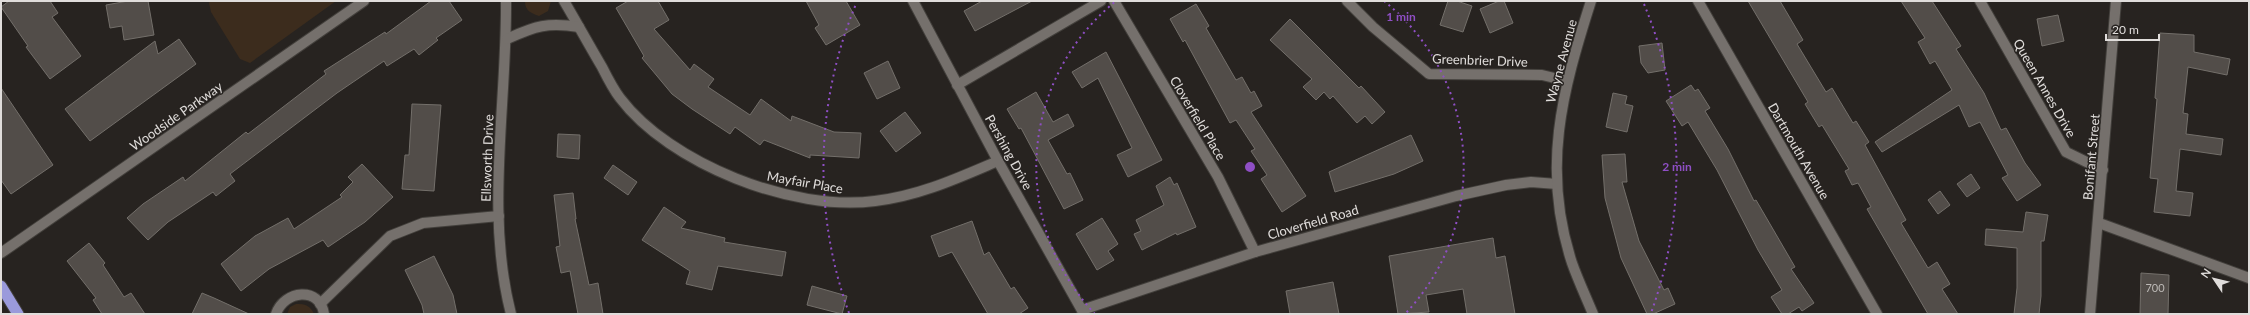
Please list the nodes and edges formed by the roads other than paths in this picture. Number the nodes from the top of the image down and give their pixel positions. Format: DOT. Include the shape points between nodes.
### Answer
graph roads {
  1 [pos="364,1"];
  2 [pos="506,1"];
  3 [pos="564,1"];
  4 [pos="914,1"];
  5 [pos="1101,1"];
  6 [pos="1114,1"];
  7 [pos="1347,1"];
  8 [pos="1591,1"];
  9 [pos="1698,1"];
  10 [pos="1980,1"];
  11 [pos="2116,1"];
  12 [pos="579,27"];
  13 [pos="507,39"];
  14 [pos="1567,81"];
  15 [pos="957,85"];
  16 [pos="998,161"];
  17 [pos="2103,170"];
  18 [pos="1557,184"];
  19 [pos="499,216"];
  20 [pos="2099,223"];
  21 [pos="1255,252"];
  22 [pos="1,253"];
  23 [pos="2249,278"];
  24 [pos="1,286"];
  25 [pos="320,304"];
  26 [pos="1083,312"];
  27 [pos="18,314"];
  28 [pos="276,314"];
  29 [pos="324,314"];
  30 [pos="510,314"];
  31 [pos="1593,314"];
  32 [pos="1877,314"];
  33 [pos="2090,314"];
  1 -- 22 [label="street, Woodside Parkway"];
  2 -- 13 [label="street, Ellsworth Drive"];
  3 -- 12 [label="street, Mayfair Place"];
  4 -- 15 [label="street, Pershing Drive"];
  5 -- 15 [label="street"];
  6 -- 21 [label="street, Cloverfield Place" via="1218,177"];
  7 -- 14 [label="street, Greenbrier Drive" via="1373,27 1429,74 1542,75"];
  8 -- 14 [label="street, Wayne Avenue"];
  9 -- 32 [label="street, Dartmouth Avenue"];
  10 -- 17 [label="street, Queen Annes Drive" via="2066,152"];
  11 -- 17 [label="street, Bonifant Street"];
  12 -- 13 [label="street" via="549,24 532,27"];
  12 -- 16 [label="street, Mayfair Place" via="620,98 654,133 709,167 772,192 836,203 874,201 931,189"];
  13 -- 19 [label="street, Ellsworth Drive"];
  14 -- 18 [label="street, Wayne Avenue" via="1558,131"];
  15 -- 16 [label="street, Pershing Drive"];
  16 -- 26 [label="street, Pershing Drive"];
  17 -- 20 [label="street, Bonifant Street"];
  18 -- 21 [label="street, Cloverfield Road" via="1531,182 1463,194"];
  18 -- 31 [label="street, Wayne Avenue" via="1561,217 1572,263"];
  19 -- 25 [label="street" via="422,223 390,236"];
  19 -- 30 [label="street, Ellsworth Drive" via="504,289"];
  20 -- 23 [label="street"];
  20 -- 33 [label="street, Bonifant Street"];
  21 -- 26 [label="street, Cloverfield Road"];
  24 -- 27 [label="highway"];
  25 -- 28 [label="street" via="314,298 298,294 283,301"];
  25 -- 29 [label="street"];
}
